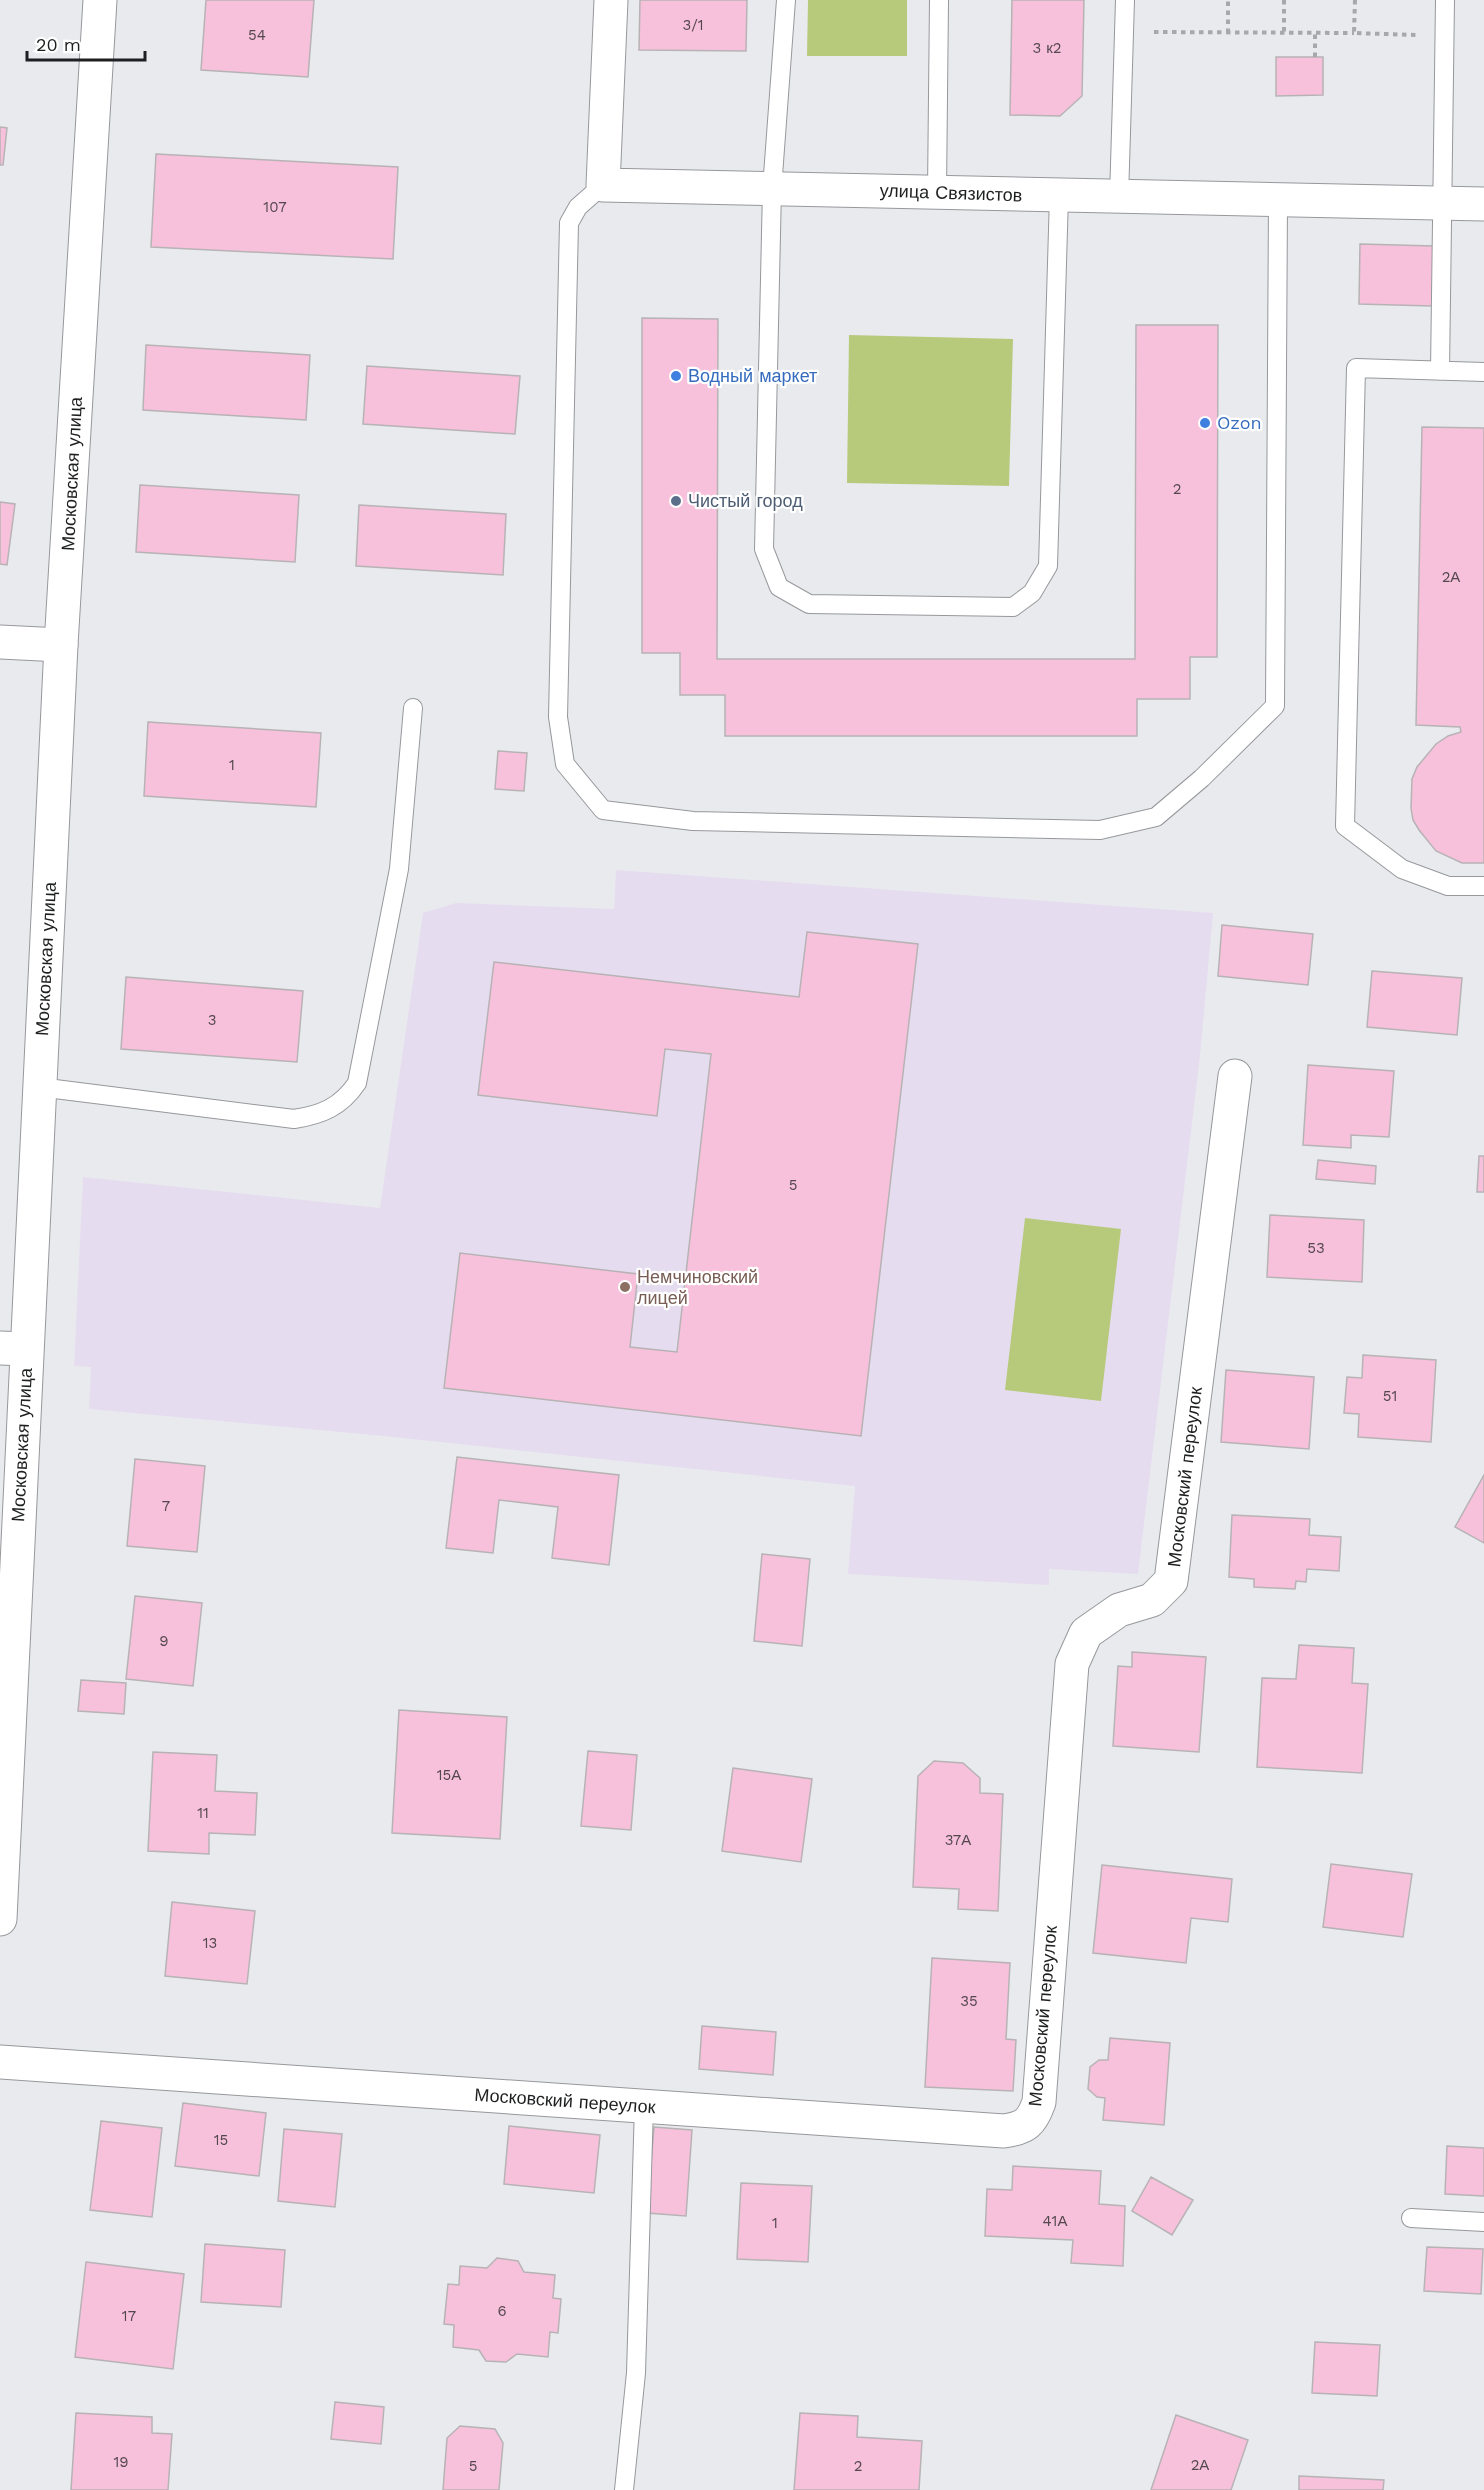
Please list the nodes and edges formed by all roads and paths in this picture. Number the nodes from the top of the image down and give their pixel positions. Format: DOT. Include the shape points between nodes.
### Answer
graph roads {
  1 [pos="100,0"];
  2 [pos="611,0"];
  3 [pos="786,0"];
  4 [pos="939,0"];
  5 [pos="1125,0"];
  6 [pos="1228,0"];
  7 [pos="1284,0"];
  8 [pos="1355,0"];
  9 [pos="1445,0"];
  10 [pos="1125,32"];
  11 [pos="1228,33"];
  12 [pos="1284,33"];
  13 [pos="1315,33"];
  14 [pos="1354,33"];
  15 [pos="1445,36"];
  16 [pos="1315,57"];
  17 [pos="603,185"];
  18 [pos="772,189"];
  19 [pos="937,192"];
  20 [pos="1059,196"];
  21 [pos="1119,198"];
  22 [pos="1278,201"];
  23 [pos="1442,202"];
  24 [pos="1484,204"];
  25 [pos="1440,371"];
  26 [pos="1484,372"];
  27 [pos="0,642"];
  28 [pos="61,645"];
  29 [pos="413,708"];
  30 [pos="1484,886"];
  31 [pos="1235,1076"];
  32 [pos="39,1087"];
  33 [pos="13,1349"];
  34 [pos="5,1717"];
  35 [pos="0,1919"];
  36 [pos="0,2062"];
  37 [pos="644,2106"];
  38 [pos="1411,2218"];
  39 [pos="1484,2222"];
  40 [pos="624,2490"];
  1 -- 28 [label="street, Московская улица"];
  2 -- 17 [label="street"];
  3 -- 18 [label="lane"];
  4 -- 19 [label="lane"];
  5 -- 10 [label="lane"];
  6 -- 11 [label="path"];
  7 -- 12 [label="path"];
  8 -- 14 [label="path"];
  9 -- 15 [label="lane"];
  10 -- 11 [label="path"];
  10 -- 21 [label="lane"];
  11 -- 12 [label="path"];
  12 -- 13 [label="path"];
  13 -- 14 [label="path"];
  13 -- 16 [label="path"];
  14 -- 15 [label="path"];
  15 -- 23 [label="lane"];
  17 -- 18 [label="street, улица Связистов"];
  17 -- 22 [label="lane" via="578,207 569,223 558,717 565,764 603,810 705,821 1100,830 1156,817 1275,706"];
  18 -- 19 [label="street, улица Связистов"];
  18 -- 20 [label="lane" via="764,549 779,587 809,604 1013,607 1032,592 1048,566"];
  19 -- 20 [label="street, улица Связистов"];
  20 -- 21 [label="street, улица Связистов"];
  21 -- 22 [label="street, улица Связистов"];
  22 -- 23 [label="street, улица Связистов"];
  23 -- 24 [label="street, улица Связистов"];
  23 -- 25 [label="lane"];
  25 -- 26 [label="lane"];
  25 -- 30 [label="lane" via="1356,368 1345,826 1402,869 1449,886"];
  27 -- 28 [label="street"];
  28 -- 32 [label="street, Московская улица"];
  29 -- 32 [label="lane" via="399,869 357,1083 348,1097 333,1109 294,1119"];
  31 -- 37 [label="street, Московский переулок" via="1172,1581 1152,1600 1119,1610 1086,1633 1072,1664 1039,2102 1034,2117 1020,2129 1004,2131"];
  32 -- 33 [label="street, Московская улица"];
  33 -- 34 [label="street, Московская улица"];
  34 -- 35 [label="street, Московская улица"];
  36 -- 37 [label="street, Московский переулок"];
  37 -- 40 [label="lane" via="636,2373"];
  38 -- 39 [label="lane"];
}
